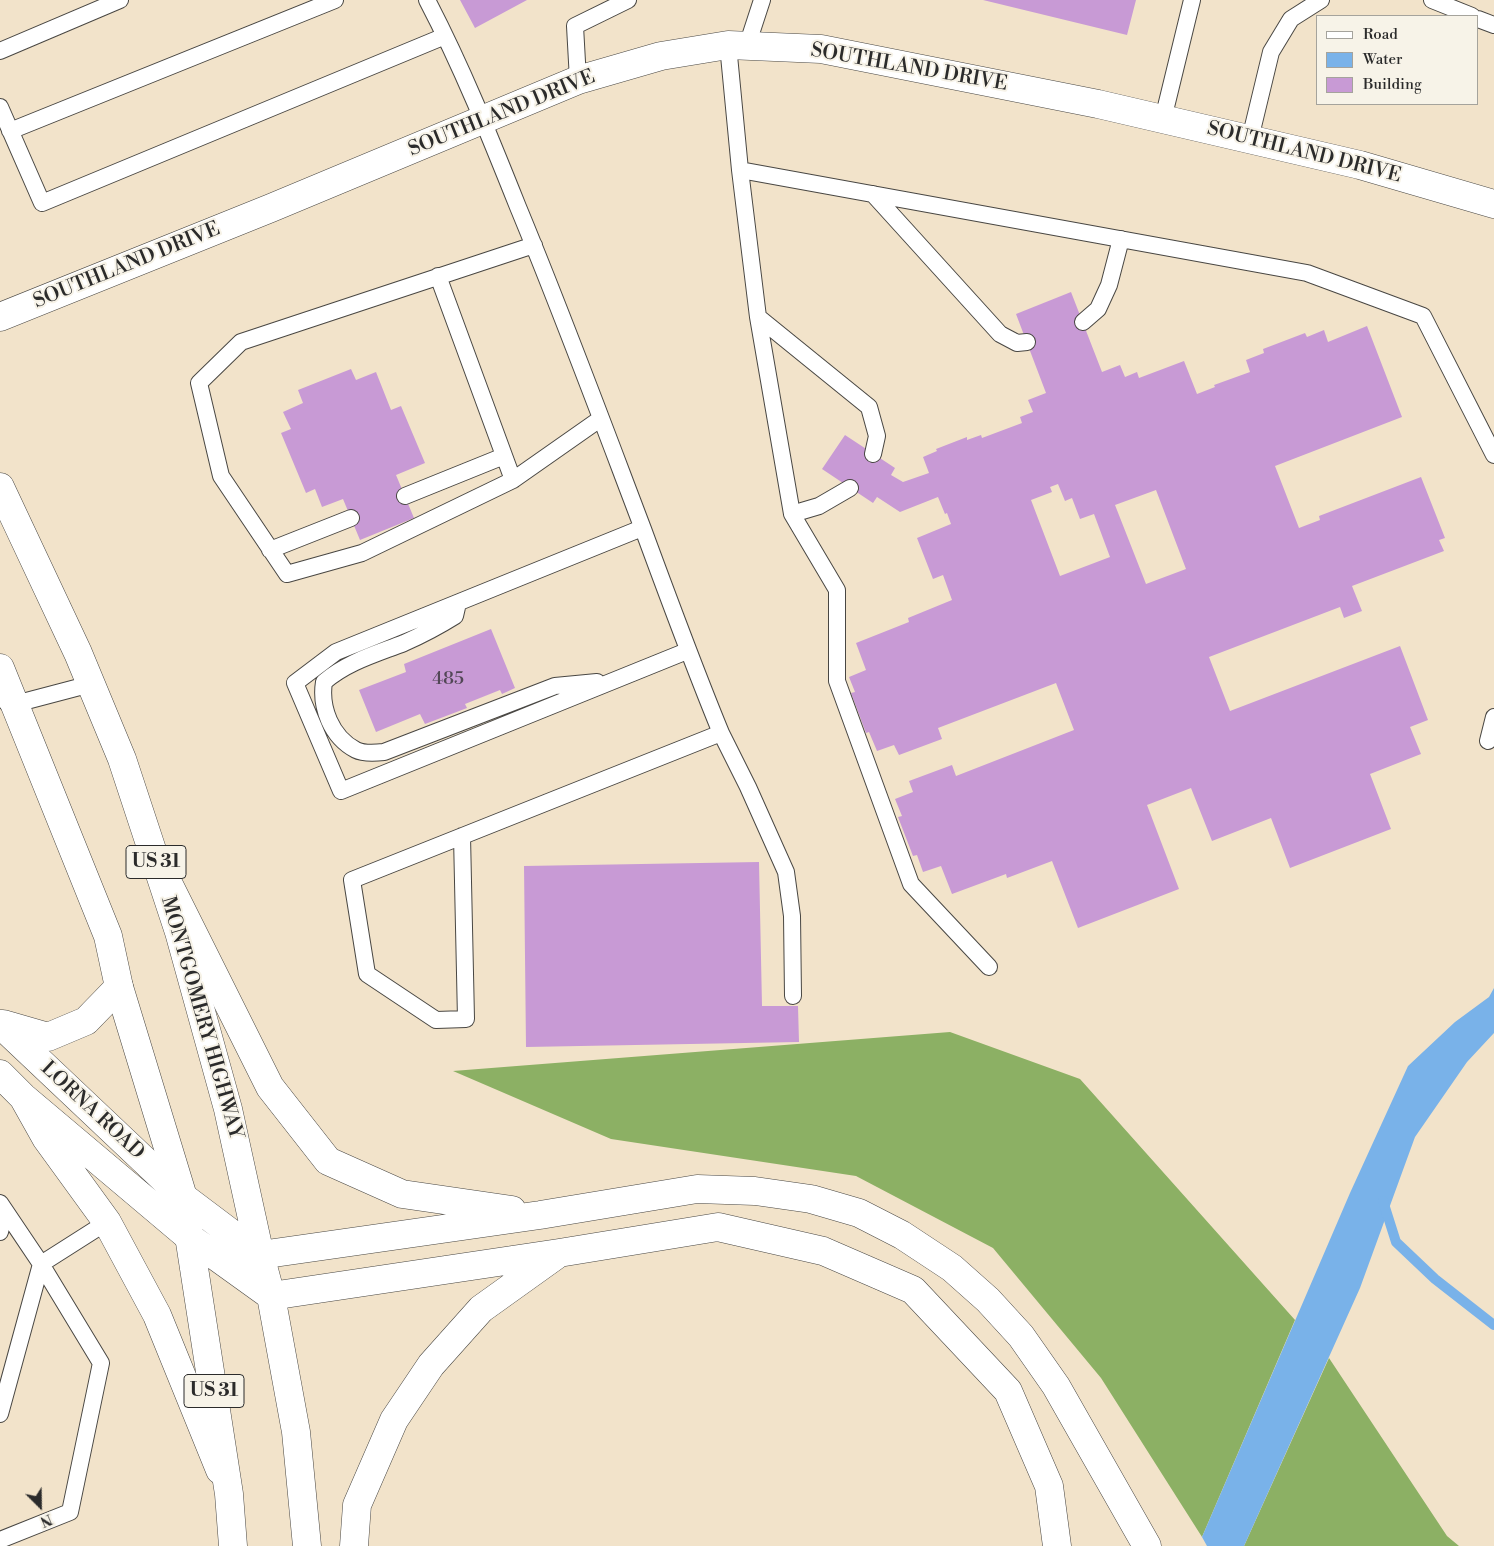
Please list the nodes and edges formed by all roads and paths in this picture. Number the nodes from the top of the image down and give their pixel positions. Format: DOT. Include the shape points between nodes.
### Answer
graph roads {
  1 [pos="120,0"];
  2 [pos="334,0"];
  3 [pos="427,0"];
  4 [pos="628,0"];
  5 [pos="762,0"];
  6 [pos="1192,0"];
  7 [pos="1320,0"];
  8 [pos="1432,0"];
  9 [pos="1470,15"];
  10 [pos="1479,19"];
  11 [pos="1494,25"];
  12 [pos="445,36"];
  13 [pos="738,46"];
  14 [pos="0,51"];
  15 [pos="578,80"];
  16 [pos="0,107"];
  17 [pos="1163,119"];
  18 [pos="483,120"];
  19 [pos="10,131"];
  20 [pos="1250,139"];
  21 [pos="740,170"];
  22 [pos="873,194"];
  23 [pos="1494,204"];
  24 [pos="1121,239"];
  25 [pos="534,245"];
  26 [pos="438,276"];
  27 [pos="0,317"];
  28 [pos="758,317"];
  29 [pos="1083,322"];
  30 [pos="1027,342"];
  31 [pos="600,418"];
  32 [pos="873,454"];
  33 [pos="1494,455"];
  34 [pos="504,456"];
  35 [pos="513,480"];
  36 [pos="0,487"];
  37 [pos="850,488"];
  38 [pos="405,496"];
  39 [pos="792,514"];
  40 [pos="351,518"];
  41 [pos="642,528"];
  42 [pos="270,550"];
  43 [pos="458,602"];
  44 [pos="687,651"];
  45 [pos="0,668"];
  46 [pos="615,680"];
  47 [pos="91,684"];
  48 [pos="8,703"];
  49 [pos="1494,717"];
  50 [pos="720,732"];
  51 [pos="1488,741"];
  52 [pos="462,836"];
  53 [pos="153,853"];
  54 [pos="989,967"];
  55 [pos="119,986"];
  56 [pos="793,996"];
  57 [pos="0,1024"];
  58 [pos="0,1074"];
  59 [pos="24,1097"];
  60 [pos="184,1197"];
  61 [pos="3,1207"];
  62 [pos="540,1215"];
  63 [pos="107,1222"];
  64 [pos="0,1232"];
  65 [pos="189,1237"];
  66 [pos="558,1253"];
  67 [pos="260,1255"];
  68 [pos="41,1264"];
  69 [pos="271,1296"];
  70 [pos="0,1414"];
  71 [pos="229,1494"];
  72 [pos="0,1540"];
  73 [pos="233,1546"];
  74 [pos="307,1546"];
  75 [pos="354,1546"];
  76 [pos="1057,1546"];
  77 [pos="1147,1546"];
  1 -- 14 [label="lane"];
  2 -- 19 [label="lane"];
  3 -- 12 [label="lane"];
  4 -- 15 [label="lane" via="574,26"];
  5 -- 13 [label="lane"];
  6 -- 17 [label="lane"];
  7 -- 20 [label="lane" via="1291,19 1271,52"];
  8 -- 9 [label="lane"];
  10 -- 11 [label="lane"];
  12 -- 18 [label="lane"];
  12 -- 19 [label="lane" via="42,203"];
  13 -- 15 [label="main road, SOUTHLAND DRIVE" via="661,56"];
  13 -- 17 [label="main road, SOUTHLAND DRIVE" via="821,49"];
  13 -- 21 [label="lane"];
  15 -- 18 [label="main road, SOUTHLAND DRIVE"];
  16 -- 19 [label="lane"];
  17 -- 20 [label="main road, SOUTHLAND DRIVE"];
  18 -- 25 [label="lane"];
  18 -- 27 [label="main road, SOUTHLAND DRIVE"];
  20 -- 23 [label="main road, SOUTHLAND DRIVE" via="1360,165"];
  21 -- 22 [label="lane"];
  21 -- 28 [label="lane"];
  22 -- 24 [label="lane"];
  22 -- 30 [label="lane" via="1000,334 1018,343"];
  24 -- 29 [label="lane" via="1109,285 1098,309"];
  24 -- 33 [label="lane" via="1307,273 1423,316"];
  25 -- 26 [label="lane"];
  25 -- 31 [label="lane"];
  26 -- 34 [label="lane"];
  26 -- 42 [label="lane" via="241,342 199,383 222,476"];
  28 -- 32 [label="lane" via="869,406 877,436"];
  28 -- 39 [label="lane"];
  31 -- 35 [label="lane"];
  31 -- 41 [label="lane"];
  34 -- 35 [label="lane"];
  34 -- 38 [label="lane"];
  35 -- 42 [label="lane" via="362,553 287,574"];
  36 -- 47 [label="main road, MONTGOMERY HIGHWAY / US 31"];
  37 -- 39 [label="lane" via="819,506"];
  39 -- 54 [label="lane" via="837,590 837,681 911,884"];
  40 -- 42 [label="lane"];
  41 -- 43 [label="lane"];
  41 -- 44 [label="lane"];
  43 -- 46 [label="lane" via="455,616 438,627 356,661 324,682 325,710 335,730 357,751 372,753 394,749 555,686"];
  43 -- 46 [label="lane" via="336,652 295,682 341,790"];
  44 -- 46 [label="lane"];
  44 -- 50 [label="lane"];
  45 -- 48 [label="main road, US 31"];
  47 -- 48 [label="lane"];
  47 -- 53 [label="main road, MONTGOMERY HIGHWAY / US 31" via="122,759"];
  48 -- 55 [label="main road, US 31" via="108,936"];
  49 -- 51 [label="lane"];
  50 -- 52 [label="lane"];
  50 -- 56 [label="lane" via="786,872 792,916"];
  52 -- 52 [label="lane" via="352,880 367,974 436,1020 466,1019"];
  53 -- 62 [label="main road" via="270,1087 328,1160 402,1194"];
  53 -- 67 [label="main road, MONTGOMERY HIGHWAY / US 31" via="179,932 228,1109"];
  55 -- 57 [label="main road" via="86,1021 48,1037"];
  55 -- 60 [label="main road, US 31"];
  57 -- 60 [label="main road, LORNA ROAD"];
  58 -- 59 [label="main road, LORNA ROAD"];
  59 -- 63 [label="main road" via="46,1138"];
  59 -- 65 [label="main road, LORNA ROAD"];
  60 -- 65 [label="main road, US 31"];
  60 -- 67 [label="main road, LORNA ROAD"];
  61 -- 64 [label="lane"];
  61 -- 68 [label="lane"];
  62 -- 67 [label="main road"];
  62 -- 77 [label="main road" via="697,1189 755,1191 811,1199 859,1213 902,1236 952,1268 1021,1336 1056,1386"];
  63 -- 68 [label="lane"];
  63 -- 71 [label="main road" via="157,1315"];
  65 -- 69 [label="main road, LORNA ROAD"];
  65 -- 71 [label="main road, US 31"];
  66 -- 69 [label="main road"];
  66 -- 75 [label="main road" via="481,1309 426,1372 394,1420 357,1505"];
  66 -- 76 [label="main road" via="718,1227 824,1251 914,1290 1008,1391 1048,1486"];
  67 -- 69 [label="main road, MONTGOMERY HIGHWAY / US 31"];
  68 -- 70 [label="lane"];
  68 -- 72 [label="lane" via="101,1363 70,1512"];
  69 -- 74 [label="main road, MONTGOMERY HIGHWAY / US 31" via="296,1432"];
  71 -- 73 [label="main road, US 31"];
}
